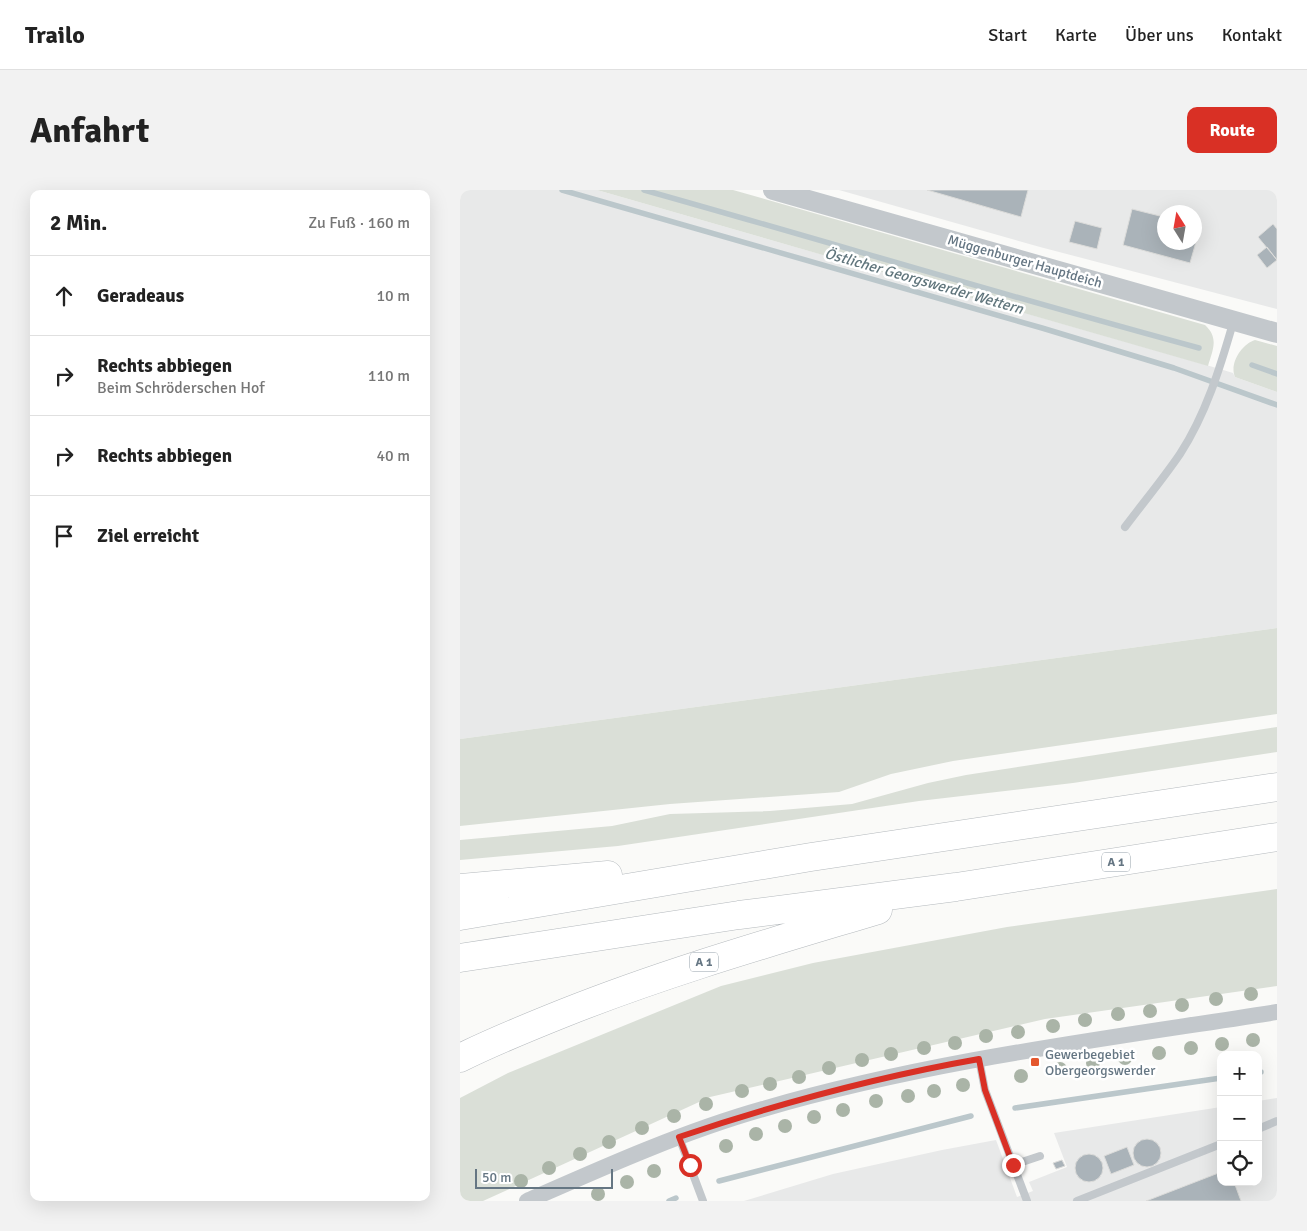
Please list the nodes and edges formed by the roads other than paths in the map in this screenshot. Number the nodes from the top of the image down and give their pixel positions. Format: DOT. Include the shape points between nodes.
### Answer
graph roads {
  1 [pos="773,190"];
  2 [pos="1234,321"];
  3 [pos="1277,333"];
  4 [pos="1125,527"];
  5 [pos="1277,787"];
  6 [pos="1277,836"];
  7 [pos="811,857"];
  8 [pos="956,887"];
  9 [pos="460,888"];
  10 [pos="460,916"];
  11 [pos="460,958"];
  12 [pos="1277,1012"];
  13 [pos="460,1058"];
  14 [pos="979,1059"];
  15 [pos="1277,1121"];
  16 [pos="1262,1127"];
  17 [pos="679,1137"];
  18 [pos="1217,1146"];
  19 [pos="1040,1156"];
  20 [pos="1013,1165"];
  21 [pos="527,1201"];
  22 [pos="703,1201"];
  23 [pos="1027,1201"];
  24 [pos="1077,1201"];
  1 -- 2 [label="street, Müggenburger Hauptdeich"];
  2 -- 3 [label="street, Müggenburger Hauptdeich"];
  2 -- 4 [label="lane" via="1211,392 1181,453"];
  5 -- 7 [label="highway"];
  6 -- 8 [label="highway, A 1"];
  7 -- 9 [label="highway"];
  7 -- 10 [label="highway"];
  8 -- 11 [label="highway" via="739,915"];
  8 -- 13 [label="highway, A 1" via="710,960 609,995"];
  12 -- 14 [label="street"];
  14 -- 17 [label="street" via="838,1089 762,1109"];
  14 -- 20 [label="lane" via="985,1090"];
  15 -- 16 [label="lane"];
  17 -- 21 [label="street"];
  17 -- 22 [label="lane"];
  18 -- 24 [label="lane"];
  19 -- 20 [label="lane"];
  20 -- 23 [label="lane"];
}
